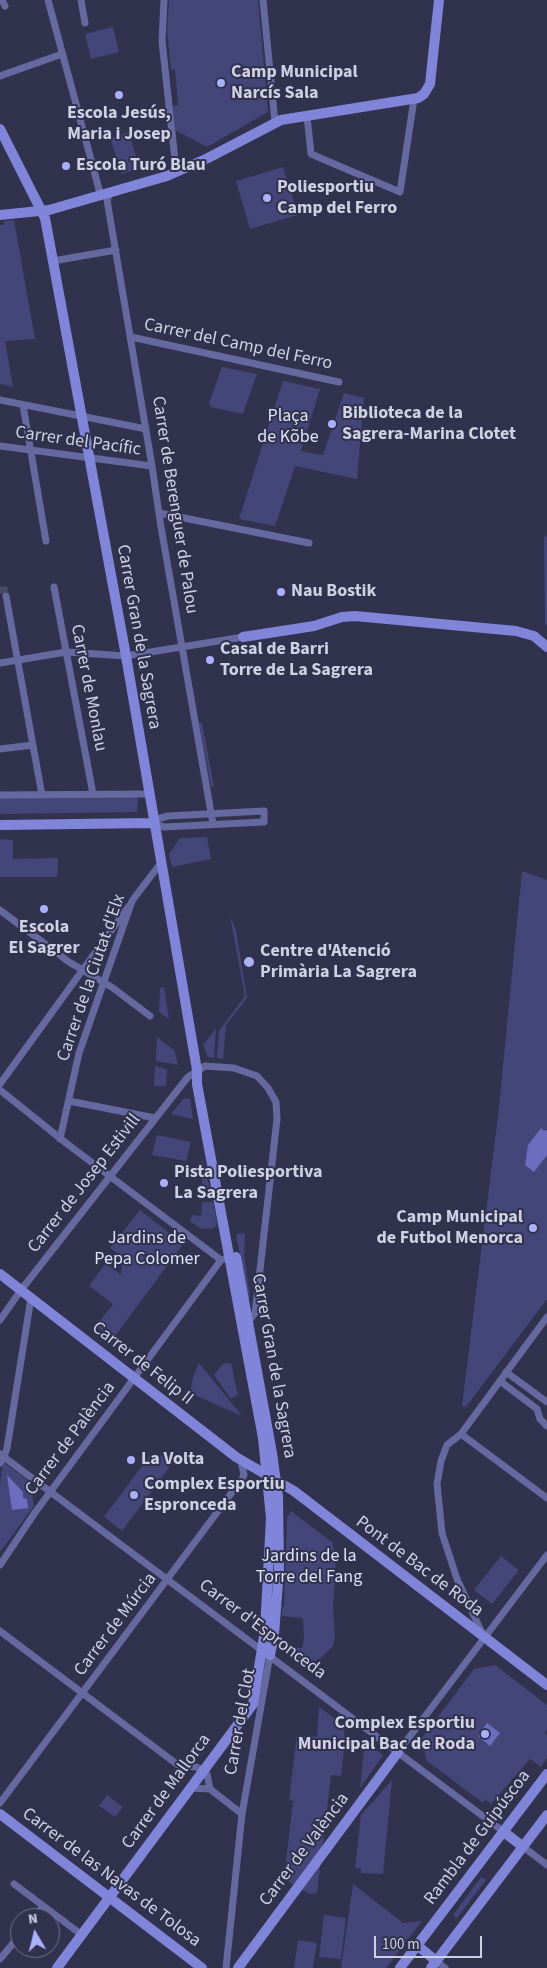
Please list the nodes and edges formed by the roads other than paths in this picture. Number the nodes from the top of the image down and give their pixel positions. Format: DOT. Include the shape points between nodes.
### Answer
graph roads {
  1 [pos="48,0"];
  2 [pos="81,0"];
  3 [pos="164,0"];
  4 [pos="264,0"];
  5 [pos="439,0"];
  6 [pos="85,22"];
  7 [pos="62,54"];
  8 [pos="0,76"];
  9 [pos="414,99"];
  10 [pos="307,116"];
  11 [pos="275,122"];
  12 [pos="0,129"];
  13 [pos="182,170"];
  14 [pos="107,194"];
  15 [pos="42,211"];
  16 [pos="0,215"];
  17 [pos="116,250"];
  18 [pos="53,262"];
  19 [pos="131,337"];
  20 [pos="339,382"];
  21 [pos="0,400"];
  22 [pos="23,405"];
  23 [pos="81,416"];
  24 [pos="146,429"];
  25 [pos="0,446"];
  26 [pos="29,450"];
  27 [pos="89,458"];
  28 [pos="152,466"];
  29 [pos="159,513"];
  30 [pos="46,541"];
  31 [pos="309,543"];
  32 [pos="54,587"];
  33 [pos="6,596"];
  34 [pos="243,638"];
  35 [pos="547,647"];
  36 [pos="182,648"];
  37 [pos="66,652"];
  38 [pos="126,656"];
  39 [pos="18,660"];
  40 [pos="0,664"];
  41 [pos="33,744"];
  42 [pos="0,749"];
  43 [pos="93,794"];
  44 [pos="149,794"];
  45 [pos="0,795"];
  46 [pos="42,795"];
  47 [pos="211,813"];
  48 [pos="153,823"];
  49 [pos="213,824"];
  50 [pos="0,825"];
  51 [pos="160,864"];
  52 [pos="132,901"];
  53 [pos="0,910"];
  54 [pos="83,970"];
  55 [pos="104,983"];
  56 [pos="150,1016"];
  57 [pos="197,1070"];
  58 [pos="0,1084"];
  59 [pos="0,1090"];
  60 [pos="69,1101"];
  61 [pos="155,1118"];
  62 [pos="60,1139"];
  63 [pos="110,1177"];
  64 [pos="229,1259"];
  65 [pos="0,1274"];
  66 [pos="21,1290"];
  67 [pos="30,1298"];
  68 [pos="547,1318"];
  69 [pos="0,1320"];
  70 [pos="249,1321"];
  71 [pos="506,1372"];
  72 [pos="135,1379"];
  73 [pos="500,1381"];
  74 [pos="547,1402"];
  75 [pos="547,1426"];
  76 [pos="461,1434"];
  77 [pos="265,1452"];
  78 [pos="2,1458"];
  79 [pos="241,1461"];
  80 [pos="272,1478"];
  81 [pos="51,1492"];
  82 [pos="273,1494"];
  83 [pos="292,1494"];
  84 [pos="547,1498"];
  85 [pos="547,1555"];
  86 [pos="0,1565"];
  87 [pos="169,1580"];
  88 [pos="0,1631"];
  89 [pos="484,1638"];
  90 [pos="266,1652"];
  91 [pos="547,1685"];
  92 [pos="82,1694"];
  93 [pos="398,1752"];
  94 [pos="203,1770"];
  95 [pos="547,1774"];
  96 [pos="190,1788"];
  97 [pos="210,1789"];
  98 [pos="0,1803"];
  99 [pos="0,1814"];
  100 [pos="242,1814"];
  101 [pos="547,1815"];
  102 [pos="504,1832"];
  103 [pos="523,1846"];
  104 [pos="547,1865"];
  105 [pos="14,1884"];
  106 [pos="111,1897"];
  107 [pos="43,1906"];
  108 [pos="82,1935"];
  109 [pos="417,1945"];
  110 [pos="10,1948"];
  111 [pos="0,1960"];
  112 [pos="438,1966"];
  113 [pos="57,1968"];
  114 [pos="202,1968"];
  115 [pos="226,1968"];
  116 [pos="238,1968"];
  117 [pos="400,1968"];
  1 -- 7 [label="street"];
  2 -- 6 [label="street"];
  3 -- 13 [label="street" via="162,41 173,146 176,164"];
  4 -- 11 [label="street"];
  5 -- 9 [label="street" via="430,84 424,94"];
  7 -- 8 [label="street"];
  7 -- 14 [label="street" via="100,193"];
  9 -- 10 [label="street"];
  9 -- 10 [label="street" via="400,192 311,154"];
  10 -- 11 [label="street"];
  11 -- 13 [label="street"];
  12 -- 15 [label="street, Carrer Gran de la Sagrera"];
  13 -- 14 [label="street"];
  14 -- 15 [label="street"];
  14 -- 17 [label="street, Carrer de Berenguer de Palou"];
  15 -- 16 [label="street"];
  15 -- 18 [label="street, Carrer Gran de la Sagrera"];
  17 -- 18 [label="street"];
  17 -- 19 [label="street, Carrer de Berenguer de Palou"];
  18 -- 23 [label="street, Carrer Gran de la Sagrera"];
  19 -- 20 [label="street, Carrer del Camp del Ferro"];
  19 -- 24 [label="street, Carrer de Berenguer de Palou"];
  21 -- 22 [label="street"];
  22 -- 23 [label="street"];
  22 -- 26 [label="street"];
  23 -- 24 [label="street"];
  23 -- 27 [label="street, Carrer Gran de la Sagrera"];
  24 -- 28 [label="street, Carrer de Berenguer de Palou"];
  25 -- 26 [label="street, Carrer del Pacífic"];
  26 -- 27 [label="street, Carrer del Pacífic"];
  26 -- 30 [label="street"];
  27 -- 28 [label="street, Carrer del Pacífic"];
  27 -- 38 [label="street, Carrer Gran de la Sagrera"];
  28 -- 29 [label="street, Carrer de Berenguer de Palou"];
  29 -- 31 [label="street"];
  29 -- 36 [label="street, Carrer de Berenguer de Palou"];
  32 -- 37 [label="street, Carrer de Monlau"];
  33 -- 39 [label="street"];
  34 -- 35 [label="street" via="314,626 349,616 513,631 534,636"];
  34 -- 36 [label="street"];
  36 -- 38 [label="street"];
  36 -- 47 [label="street, Carrer de Berenguer de Palou"];
  37 -- 38 [label="street"];
  37 -- 39 [label="street"];
  37 -- 43 [label="street, Carrer de Monlau"];
  38 -- 44 [label="street, Carrer Gran de la Sagrera"];
  39 -- 40 [label="street"];
  39 -- 41 [label="street"];
  41 -- 42 [label="street"];
  41 -- 46 [label="street"];
  43 -- 44 [label="street"];
  43 -- 46 [label="street"];
  44 -- 48 [label="street, Carrer Gran de la Sagrera"];
  45 -- 46 [label="street"];
  47 -- 48 [label="street" via="164,816"];
  47 -- 49 [label="street, Carrer de Berenguer de Palou"];
  47 -- 49 [label="street" via="264,811 264,822"];
  48 -- 49 [label="street" via="164,827"];
  48 -- 50 [label="street"];
  48 -- 51 [label="street, Carrer Gran de la Sagrera"];
  51 -- 52 [label="street, Carrer de la Ciutat d'Elx"];
  51 -- 57 [label="street, Carrer Gran de la Sagrera"];
  52 -- 54 [label="street"];
  52 -- 55 [label="street, Carrer de la Ciutat d'Elx"];
  53 -- 54 [label="street"];
  54 -- 55 [label="street"];
  54 -- 58 [label="street"];
  55 -- 56 [label="street"];
  55 -- 60 [label="street, Carrer de la Ciutat d'Elx" via="79,1053"];
  57 -- 61 [label="street, Carrer de Josep Estivill"];
  57 -- 64 [label="street, Carrer Gran de la Sagrera"];
  57 -- 70 [label="street" via="205,1066 234,1068 257,1076 276,1102 277,1119 255,1313"];
  59 -- 62 [label="street"];
  60 -- 61 [label="street"];
  60 -- 62 [label="street, Carrer de la Ciutat d'Elx"];
  61 -- 63 [label="street, Carrer de Josep Estivill"];
  62 -- 63 [label="street"];
  63 -- 64 [label="street"];
  63 -- 66 [label="street, Carrer de Josep Estivill"];
  64 -- 70 [label="street, Carrer Gran de la Sagrera"];
  64 -- 72 [label="street, Carrer de Palència"];
  64 -- 77 [label="street, Carrer Gran de la Sagrera"];
  65 -- 66 [label="street, Carrer de Felip II"];
  66 -- 67 [label="street, Carrer de Felip II"];
  66 -- 69 [label="street, Carrer de Josep Estivill"];
  67 -- 72 [label="street, Carrer de Felip II"];
  67 -- 78 [label="street"];
  68 -- 71 [label="street"];
  70 -- 80 [label="street, Carrer Gran de la Sagrera"];
  71 -- 73 [label="street"];
  71 -- 74 [label="street"];
  72 -- 79 [label="street, Carrer de Felip II"];
  72 -- 81 [label="street, Carrer de Palència"];
  73 -- 75 [label="street" via="538,1408 540,1419"];
  73 -- 76 [label="street"];
  76 -- 84 [label="street"];
  76 -- 89 [label="street" via="447,1445 441,1461 438,1507 448,1556"];
  77 -- 79 [label="street" via="256,1460"];
  77 -- 80 [label="street, Carrer Gran de la Sagrera"];
  78 -- 81 [label="street, Carrer d'Espronceda"];
  79 -- 80 [label="street, Carrer de Felip II"];
  79 -- 87 [label="street, Carrer de Múrcia" via="242,1479"];
  80 -- 82 [label="street, Carrer del Clot"];
  80 -- 83 [label="street, Pont de Bac de Roda"];
  81 -- 86 [label="street, Carrer de Palència"];
  81 -- 87 [label="street, Carrer d'Espronceda"];
  82 -- 83 [label="street, Pont de Bac de Roda"];
  82 -- 90 [label="street, Carrer del Clot"];
  83 -- 89 [label="street, Pont de Bac de Roda"];
  85 -- 89 [label="street"];
  87 -- 90 [label="street, Carrer d'Espronceda"];
  87 -- 92 [label="street, Carrer de Múrcia"];
  88 -- 92 [label="street"];
  89 -- 91 [label="street, Pont de Bac de Roda"];
  89 -- 93 [label="street"];
  90 -- 93 [label="street, Carrer d'Espronceda"];
  90 -- 94 [label="street, Carrer de Mallorca" via="253,1704"];
  90 -- 100 [label="street, Carrer del Clot"];
  92 -- 94 [label="street" via="178,1765"];
  92 -- 98 [label="street, Carrer de Múrcia"];
  93 -- 102 [label="street, Carrer d'Espronceda"];
  93 -- 116 [label="street, Carrer de València"];
  94 -- 96 [label="street, Carrer de Mallorca"];
  94 -- 97 [label="street"];
  95 -- 102 [label="street, Rambla de Guipúscoa"];
  96 -- 97 [label="street"];
  96 -- 106 [label="street, Carrer de Mallorca"];
  97 -- 100 [label="street"];
  99 -- 106 [label="street, Carrer de las Navas de Tolosa"];
  100 -- 115 [label="street, Carrer del Clot"];
  101 -- 103 [label="street"];
  102 -- 103 [label="street"];
  102 -- 109 [label="street, Rambla de Guipúscoa"];
  103 -- 104 [label="street"];
  103 -- 112 [label="street"];
  105 -- 107 [label="street"];
  106 -- 108 [label="street, Carrer de Mallorca"];
  106 -- 114 [label="street, Carrer de las Navas de Tolosa"];
  107 -- 108 [label="street"];
  108 -- 113 [label="street, Carrer de Mallorca"];
  109 -- 112 [label="street"];
  109 -- 117 [label="street, Rambla de Guipúscoa"];
  110 -- 111 [label="street"];
}
